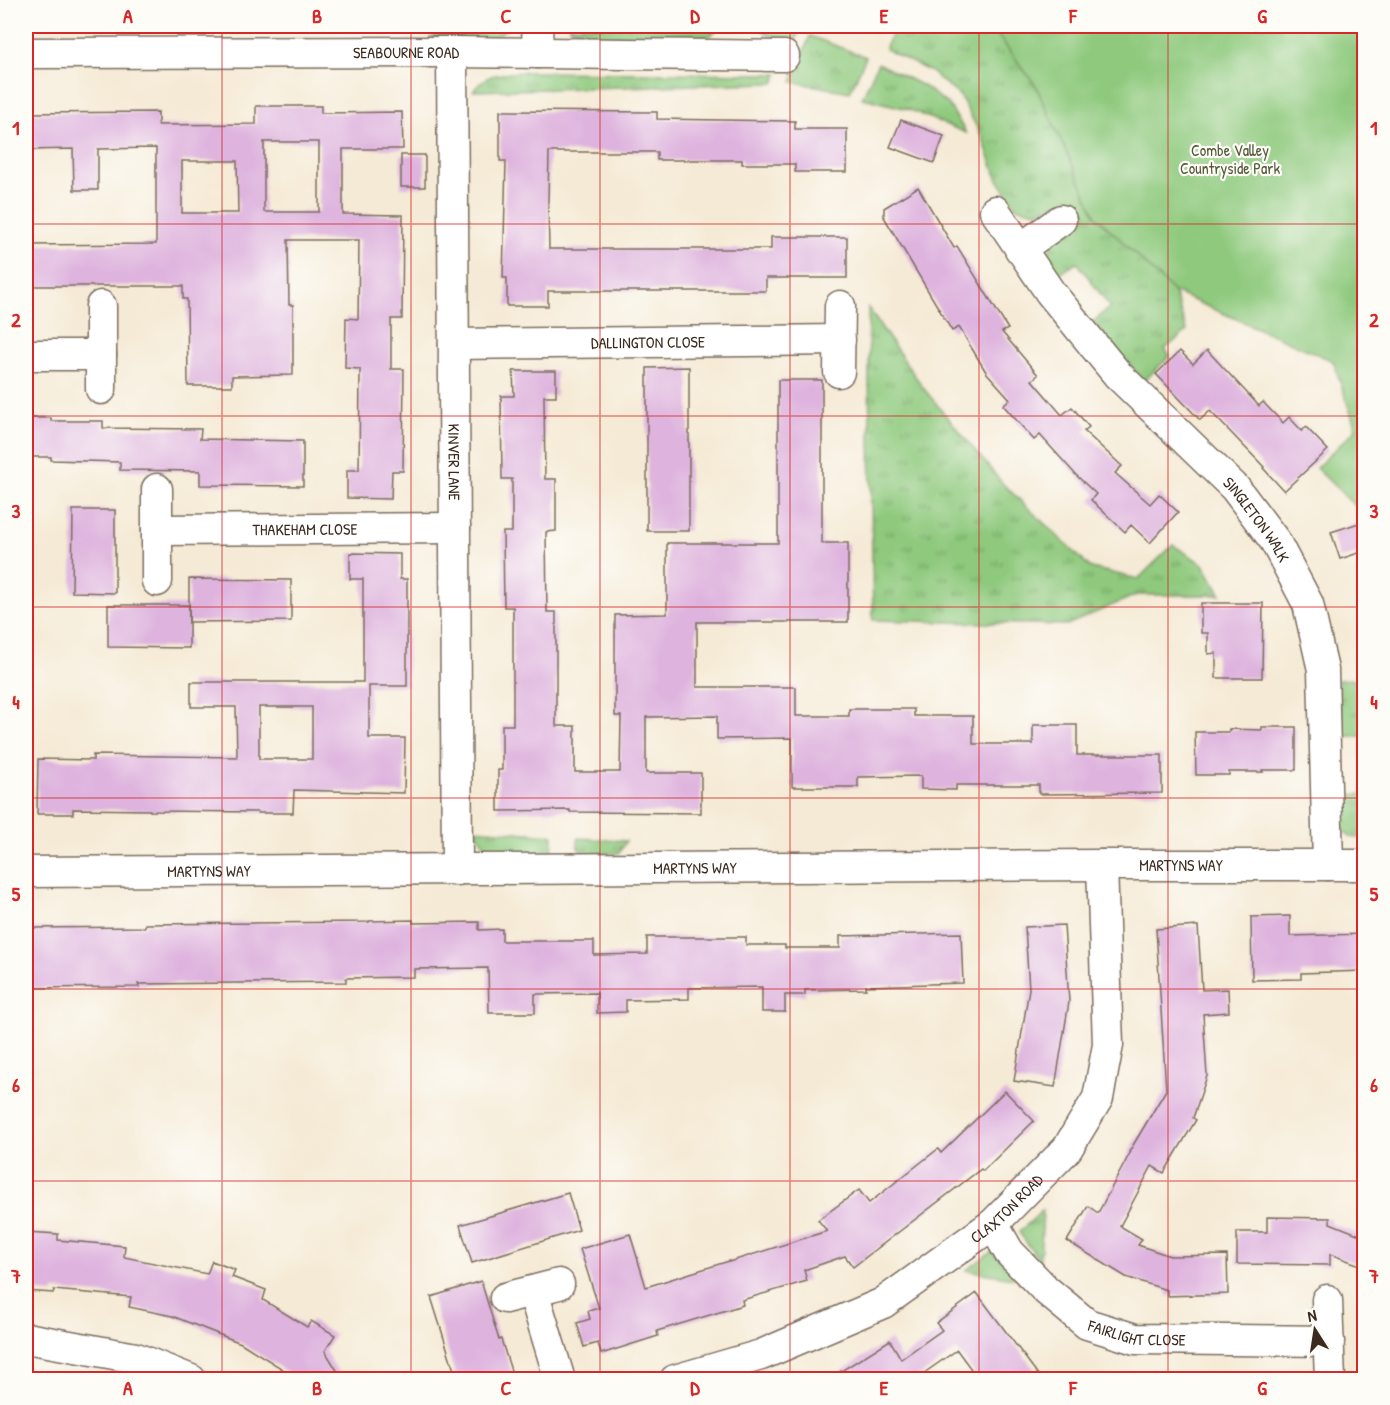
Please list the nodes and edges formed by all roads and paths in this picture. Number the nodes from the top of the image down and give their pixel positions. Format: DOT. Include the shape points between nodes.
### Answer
graph roads {
  1 [pos="537,39"];
  2 [pos="452,52"];
  3 [pos="26,53"];
  4 [pos="784,56"];
  5 [pos="995,212"];
  6 [pos="1061,220"];
  7 [pos="1020,249"];
  8 [pos="101,306"];
  9 [pos="840,306"];
  10 [pos="840,340"];
  11 [pos="454,344"];
  12 [pos="26,355"];
  13 [pos="101,355"];
  14 [pos="839,372"];
  15 [pos="101,389"];
  16 [pos="157,489"];
  17 [pos="455,528"];
  18 [pos="157,530"];
  19 [pos="157,581"];
  20 [pos="1328,864"];
  21 [pos="1102,865"];
  22 [pos="1365,865"];
  23 [pos="457,870"];
  24 [pos="26,872"];
  25 [pos="993,1224"];
  26 [pos="505,1298"];
  27 [pos="1327,1300"];
  28 [pos="26,1338"];
  29 [pos="1329,1341"];
  30 [pos="764,1367"];
  31 [pos="191,1380"];
  32 [pos="560,1380"];
  33 [pos="675,1380"];
  34 [pos="1330,1380"];
  1 -- 2 [label="street, SEABOURNE ROAD"];
  1 -- 4 [label="street, SEABOURNE ROAD"];
  2 -- 3 [label="street, SEABOURNE ROAD"];
  2 -- 11 [label="street, KINVER LANE"];
  5 -- 7 [label="street, SINGLETON WALK"];
  6 -- 7 [label="street"];
  7 -- 20 [label="street, SINGLETON WALK" via="1118,375 1235,488 1275,541 1308,604 1323,670"];
  8 -- 13 [label="street"];
  9 -- 10 [label="street"];
  10 -- 11 [label="street, DALLINGTON CLOSE"];
  10 -- 14 [label="street"];
  11 -- 17 [label="street, KINVER LANE"];
  12 -- 13 [label="street"];
  13 -- 15 [label="street"];
  16 -- 18 [label="street"];
  17 -- 18 [label="street, THAKEHAM CLOSE"];
  17 -- 23 [label="street, KINVER LANE"];
  18 -- 19 [label="street"];
  20 -- 21 [label="street, MARTYNS WAY"];
  20 -- 22 [label="street, MARTYNS WAY"];
  21 -- 23 [label="street, MARTYNS WAY"];
  21 -- 25 [label="street, CLAXTON ROAD" via="1108,1045 1098,1098 1067,1149"];
  23 -- 24 [label="street, MARTYNS WAY"];
  25 -- 29 [label="street, FAIRLIGHT CLOSE" via="1010,1252 1046,1290 1087,1324 1135,1339"];
  25 -- 30 [label="street, CLAXTON ROAD" via="883,1303"];
  26 -- 32 [label="street" via="546,1287"];
  27 -- 29 [label="street"];
  28 -- 31 [label="street" via="136,1358"];
  29 -- 34 [label="street"];
  30 -- 33 [label="street, CLAXTON ROAD"];
}
